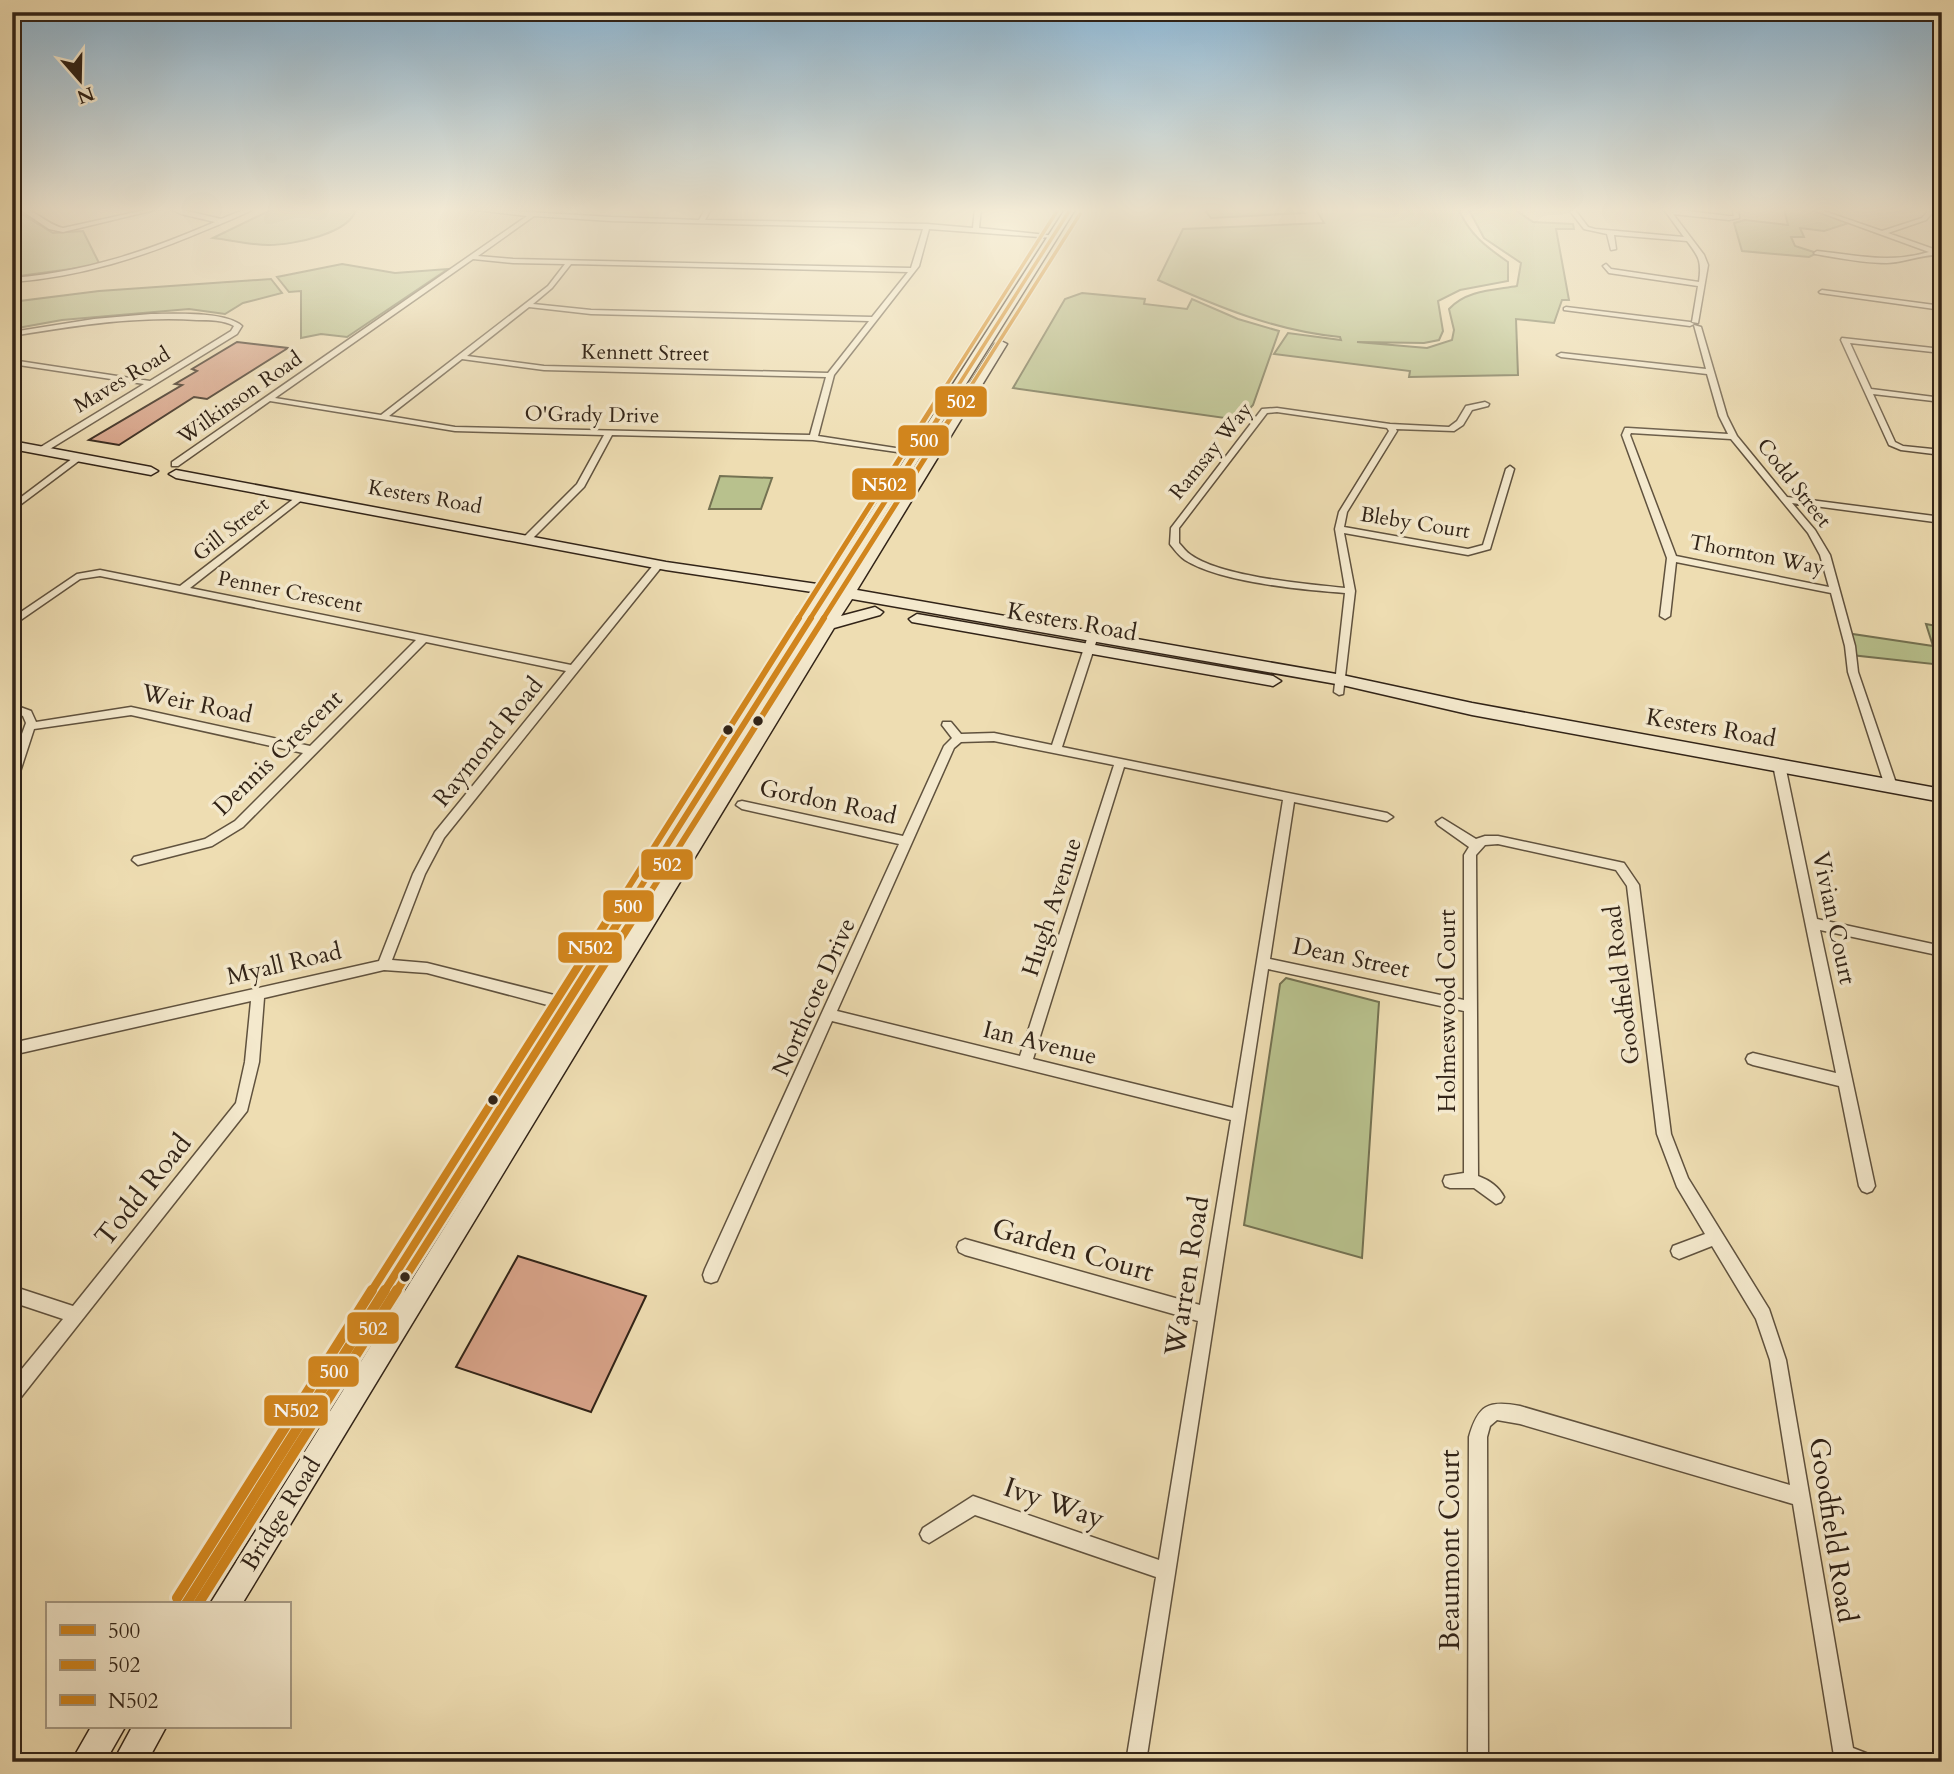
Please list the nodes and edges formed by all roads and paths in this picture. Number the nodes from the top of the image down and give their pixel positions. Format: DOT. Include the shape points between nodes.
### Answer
graph roads {
  1 [pos="423,291"];
  2 [pos="545,291"];
  3 [pos="896,291"];
  4 [pos="1019,291"];
  5 [pos="1701,291"];
  6 [pos="1033,292"];
  7 [pos="1822,292"];
  8 [pos="528,305"];
  9 [pos="1942,308"];
  10 [pos="1566,309"];
  11 [pos="874,319"];
  12 [pos="1694,324"];
  13 [pos="12,334"];
  14 [pos="1942,351"];
  15 [pos="1561,355"];
  16 [pos="461,357"];
  17 [pos="12,362"];
  18 [pos="1710,372"];
  19 [pos="830,375"];
  20 [pos="150,383"];
  21 [pos="1869,391"];
  22 [pos="269,399"];
  23 [pos="1942,400"];
  24 [pos="1485,404"];
  25 [pos="382,418"];
  26 [pos="1390,426"];
  27 [pos="609,433"];
  28 [pos="1733,437"];
  29 [pos="813,438"];
  30 [pos="12,445"];
  31 [pos="42,450"];
  32 [pos="915,453"];
  33 [pos="1942,453"];
  34 [pos="933,456"];
  35 [pos="80,457"];
  36 [pos="175,469"];
  37 [pos="1510,469"];
  38 [pos="300,497"];
  39 [pos="1785,499"];
  40 [pos="12,508"];
  41 [pos="1942,520"];
  42 [pos="1339,529"];
  43 [pos="527,539"];
  44 [pos="1672,558"];
  45 [pos="662,566"];
  46 [pos="183,589"];
  47 [pos="1350,591"];
  48 [pos="1834,591"];
  49 [pos="835,598"];
  50 [pos="875,612"];
  51 [pos="1665,616"];
  52 [pos="12,622"];
  53 [pos="828,625"];
  54 [pos="424,638"];
  55 [pos="1092,643"];
  56 [pos="573,669"];
  57 [pos="1341,686"];
  58 [pos="12,708"];
  59 [pos="947,725"];
  60 [pos="31,726"];
  61 [pos="958,738"];
  62 [pos="1056,750"];
  63 [pos="313,751"];
  64 [pos="1120,763"];
  65 [pos="1779,765"];
  66 [pos="12,778"];
  67 [pos="1891,786"];
  68 [pos="1942,796"];
  69 [pos="1289,798"];
  70 [pos="742,805"];
  71 [pos="1387,817"];
  72 [pos="1442,822"];
  73 [pos="905,841"];
  74 [pos="1475,845"];
  75 [pos="138,860"];
  76 [pos="1812,923"];
  77 [pos="1942,951"];
  78 [pos="1263,962"];
  79 [pos="384,965"];
  80 [pos="258,994"];
  81 [pos="566,1004"];
  82 [pos="1471,1007"];
  83 [pos="591,1010"];
  84 [pos="830,1015"];
  85 [pos="12,1049"];
  86 [pos="1753,1059"];
  87 [pos="1025,1063"];
  88 [pos="1845,1081"];
  89 [pos="1239,1116"];
  90 [pos="1471,1178"];
  91 [pos="1450,1181"];
  92 [pos="1867,1185"];
  93 [pos="1496,1197"];
  94 [pos="1716,1237"];
  95 [pos="965,1247"];
  96 [pos="1679,1251"];
  97 [pos="711,1275"];
  98 [pos="12,1294"];
  99 [pos="76,1315"];
  100 [pos="1207,1315"];
  101 [pos="12,1395"];
  102 [pos="1800,1497"];
  103 [pos="929,1534"];
  104 [pos="1167,1572"];
  105 [pos="187,1602"];
  106 [pos="226,1602"];
  107 [pos="108,1728"];
  108 [pos="149,1728"];
  109 [pos="1844,1758"];
  110 [pos="87,1762"];
  111 [pos="128,1762"];
  112 [pos="1136,1762"];
  113 [pos="1478,1762"];
  114 [pos="1864,1762"];
  1 -- 22 [label="street, Wilkinson Road"];
  2 -- 8 [label="street"];
  3 -- 11 [label="street"];
  4 -- 6 [label="main road"];
  4 -- 32 [label="main road, Bridge Road"];
  5 -- 12 [label="street, Codd Street"];
  6 -- 34 [label="main road, Bridge Road"];
  7 -- 9 [label="street"];
  8 -- 11 [label="street" via="591,312"];
  8 -- 16 [label="street"];
  10 -- 12 [label="street"];
  11 -- 19 [label="street"];
  12 -- 18 [label="street, Codd Street"];
  13 -- 20 [label="street, Maves Road" via="184,316 237,324 234,332"];
  14 -- 21 [label="street" via="1845,340"];
  15 -- 18 [label="street"];
  16 -- 19 [label="street, Kennett Street" via="544,368"];
  16 -- 25 [label="street"];
  17 -- 20 [label="street"];
  18 -- 28 [label="street, Codd Street"];
  19 -- 29 [label="street"];
  20 -- 31 [label="street, Maves Road"];
  21 -- 23 [label="street"];
  21 -- 33 [label="street" via="1892,443"];
  22 -- 25 [label="street, O'Grady Drive"];
  22 -- 36 [label="street, Wilkinson Road"];
  24 -- 26 [label="street" via="1469,408 1451,429"];
  25 -- 27 [label="street, O'Grady Drive" via="466,430"];
  26 -- 42 [label="street" via="1391,438 1343,512"];
  26 -- 47 [label="street, Ramsay Way" via="1265,411 1171,534 1181,554 1208,567"];
  27 -- 29 [label="street, O'Grady Drive"];
  27 -- 43 [label="street" via="581,485"];
  28 -- 39 [label="street, Codd Street"];
  28 -- 44 [label="street, Thornton Way" via="1628,430 1626,435"];
  29 -- 32 [label="street, O'Grady Drive"];
  30 -- 31 [label="main road"];
  31 -- 35 [label="main road"];
  32 -- 34 [label="main road"];
  32 -- 49 [label="main road, Bridge Road"];
  34 -- 49 [label="main road, Bridge Road"];
  35 -- 36 [label="main road, Kesters Road" via="151,471 148,476 154,479"];
  35 -- 40 [label="street"];
  36 -- 38 [label="main road, Kesters Road"];
  37 -- 42 [label="street, Bleby Court" via="1488,547 1482,551"];
  38 -- 43 [label="main road, Kesters Road"];
  38 -- 46 [label="street, Gill Street"];
  39 -- 41 [label="street"];
  39 -- 48 [label="street, Codd Street" via="1825,555"];
  42 -- 47 [label="street"];
  43 -- 45 [label="main road, Kesters Road"];
  44 -- 48 [label="street, Thornton Way"];
  44 -- 51 [label="street, Thornton Way"];
  45 -- 49 [label="main road, Kesters Road" via="695,577"];
  45 -- 56 [label="street, Raymond Road"];
  46 -- 52 [label="street, Penner Crescent" via="88,573"];
  46 -- 54 [label="street, Penner Crescent"];
  47 -- 57 [label="street"];
  48 -- 67 [label="street, Codd Street" via="1853,672"];
  49 -- 50 [label="main road, Kesters Road"];
  49 -- 53 [label="main road, Bridge Road"];
  49 -- 55 [label="main road, Kesters Road"];
  49 -- 81 [label="main road, Bridge Road"];
  50 -- 53 [label="main road"];
  50 -- 55 [label="main road, Kesters Road"];
  53 -- 83 [label="main road, Bridge Road"];
  54 -- 56 [label="street, Penner Crescent"];
  54 -- 63 [label="street, Dennis Crescent"];
  55 -- 57 [label="main road, Kesters Road"];
  55 -- 62 [label="street"];
  56 -- 79 [label="street, Raymond Road" via="432,846"];
  57 -- 65 [label="main road, Kesters Road"];
  58 -- 60 [label="street" via="27,714"];
  59 -- 61 [label="street"];
  60 -- 63 [label="street, Weir Road" via="131,711"];
  60 -- 66 [label="street"];
  61 -- 62 [label="street" via="978,735"];
  61 -- 73 [label="street, Northcote Drive" via="949,746"];
  62 -- 64 [label="street"];
  63 -- 75 [label="street, Dennis Crescent" via="222,836"];
  64 -- 69 [label="street"];
  64 -- 87 [label="street, Hugh Avenue"];
  65 -- 67 [label="main road, Kesters Road"];
  65 -- 76 [label="street, Vivian Court"];
  67 -- 68 [label="main road, Kesters Road"];
  69 -- 71 [label="street"];
  69 -- 78 [label="street, Warren Road"];
  70 -- 73 [label="street, Gordon Road"];
  72 -- 74 [label="street"];
  73 -- 84 [label="street, Northcote Drive"];
  74 -- 82 [label="street, Holmeswood Court" via="1469,855"];
  74 -- 94 [label="street, Goodfield Road" via="1499,839 1607,861 1627,874 1633,886 1664,1134 1682,1182"];
  76 -- 77 [label="street"];
  76 -- 88 [label="street, Vivian Court"];
  78 -- 82 [label="street, Dean Street"];
  78 -- 89 [label="street, Warren Road"];
  79 -- 80 [label="street, Myall Road"];
  79 -- 81 [label="street, Myall Road" via="427,968"];
  80 -- 85 [label="street, Myall Road"];
  80 -- 99 [label="street, Todd Road" via="252,1062 242,1106"];
  81 -- 83 [label="main road"];
  81 -- 105 [label="main road, Bridge Road"];
  82 -- 90 [label="street, Holmeswood Court"];
  83 -- 106 [label="main road, Bridge Road"];
  84 -- 87 [label="street, Ian Avenue"];
  84 -- 97 [label="street, Northcote Drive"];
  86 -- 88 [label="street"];
  87 -- 89 [label="street, Ian Avenue"];
  88 -- 92 [label="street, Vivian Court"];
  89 -- 100 [label="street, Warren Road"];
  90 -- 91 [label="street"];
  90 -- 93 [label="street"];
  94 -- 96 [label="street"];
  94 -- 102 [label="street, Goodfield Road" via="1763,1315 1778,1360"];
  95 -- 100 [label="street, Garden Court"];
  98 -- 99 [label="street"];
  99 -- 101 [label="street, Todd Road"];
  100 -- 104 [label="street, Warren Road"];
  102 -- 109 [label="street, Goodfield Road"];
  102 -- 113 [label="street, Beaumont Court" via="1520,1415 1488,1413 1478,1437"];
  103 -- 104 [label="street, Ivy Way" via="973,1505"];
  104 -- 112 [label="street, Warren Road"];
  107 -- 110 [label="main road"];
  108 -- 111 [label="main road"];
  109 -- 114 [label="street"];
}
